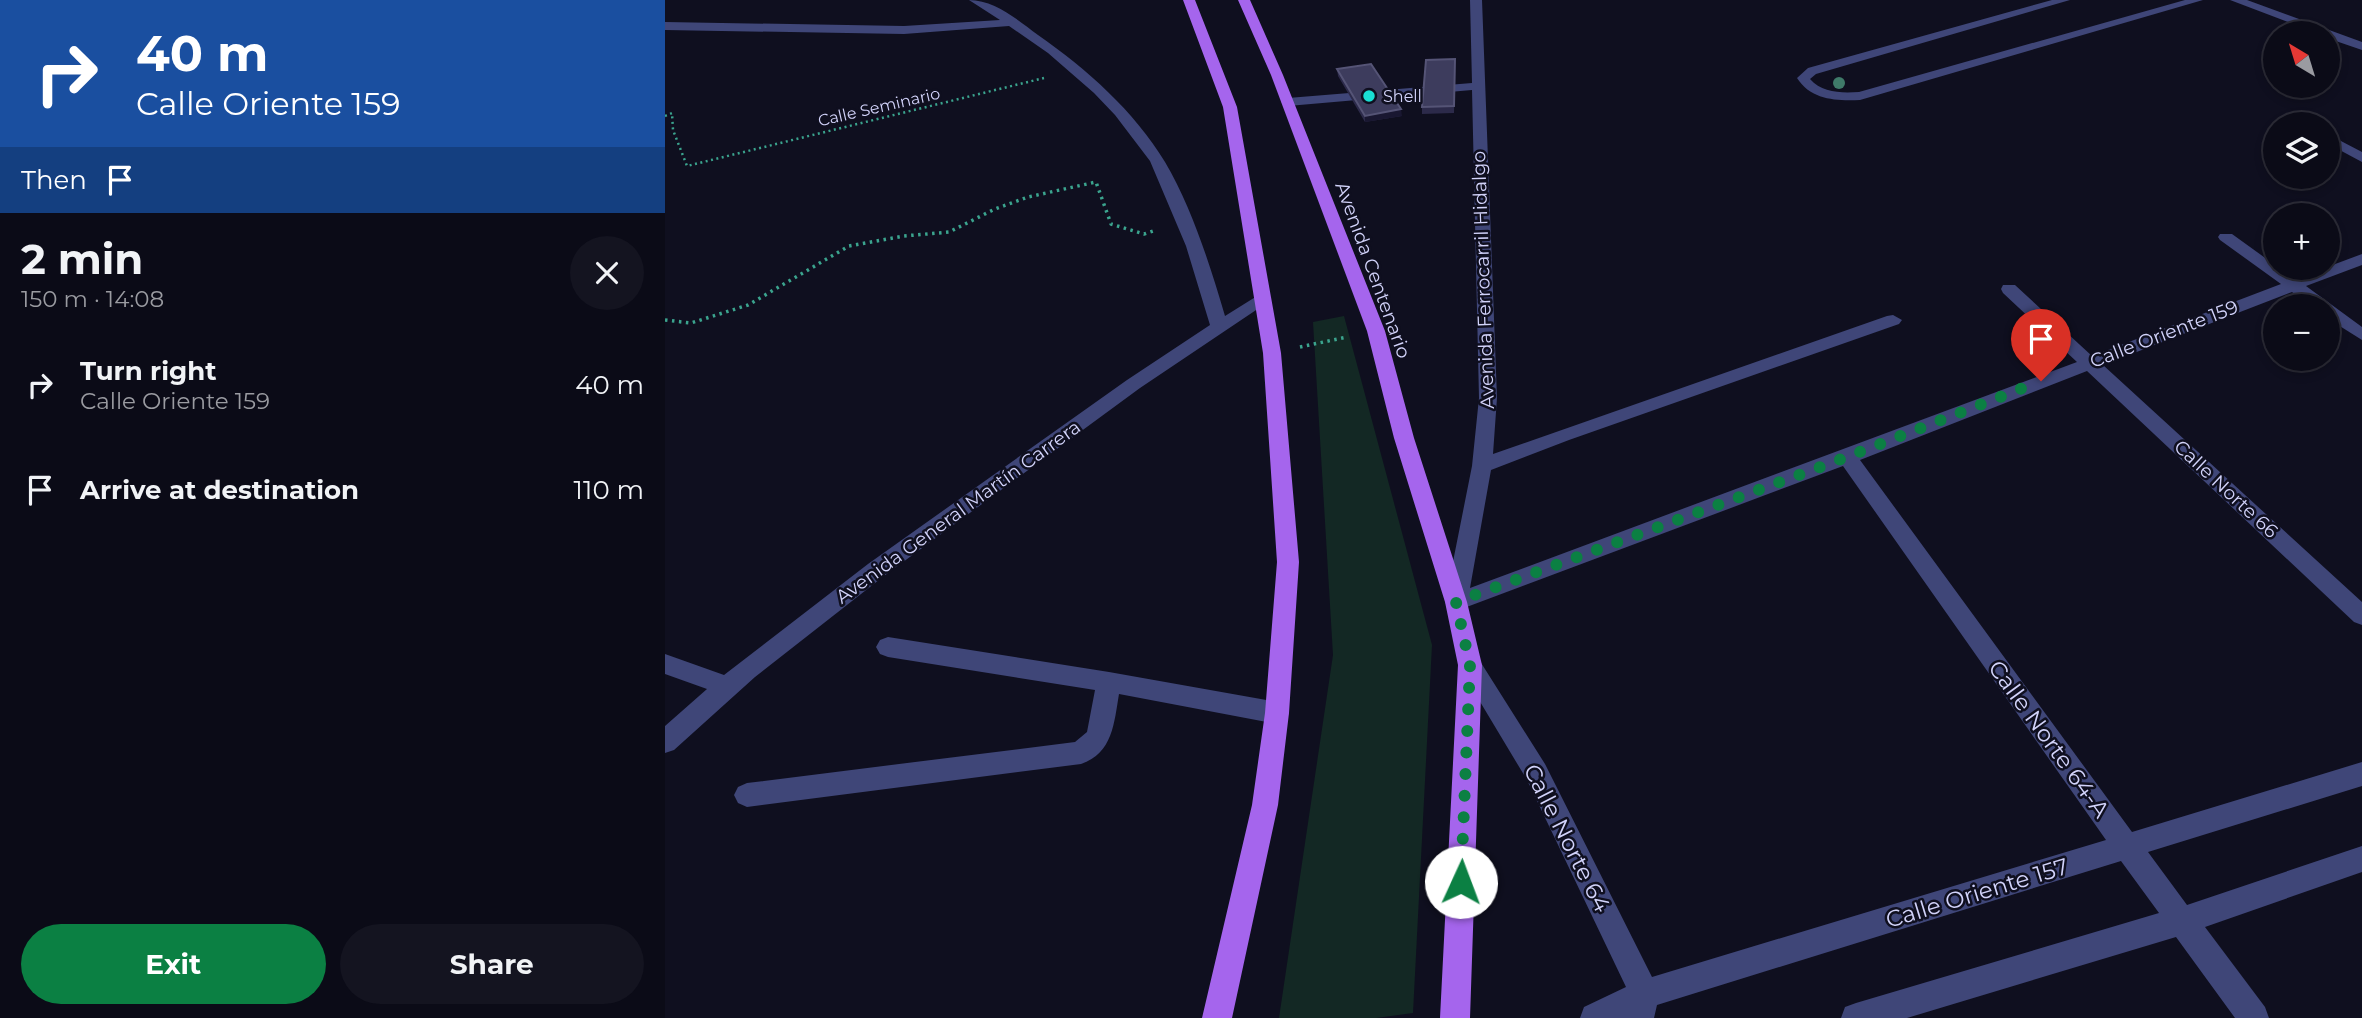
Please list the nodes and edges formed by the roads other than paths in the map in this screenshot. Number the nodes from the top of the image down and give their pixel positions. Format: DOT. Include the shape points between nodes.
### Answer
graph roads {
  1 [pos="975,0"];
  2 [pos="1189,0"];
  3 [pos="1244,0"];
  4 [pos="1476,0"];
  5 [pos="2064,0"];
  6 [pos="2197,0"];
  7 [pos="2236,0"];
  8 [pos="2294,21"];
  9 [pos="1014,22"];
  10 [pos="665,26"];
  11 [pos="2340,38"];
  12 [pos="2362,46"];
  13 [pos="1477,86"];
  14 [pos="1288,102"];
  15 [pos="2340,145"];
  16 [pos="2362,158"];
  17 [pos="2226,237"];
  18 [pos="2362,259"];
  19 [pos="2293,285"];
  20 [pos="2008,289"];
  21 [pos="2305,294"];
  22 [pos="1263,300"];
  23 [pos="2340,319"];
  24 [pos="1893,320"];
  25 [pos="1219,326"];
  26 [pos="2362,335"];
  27 [pos="2090,362"];
  28 [pos="1847,457"];
  29 [pos="1482,466"];
  30 [pos="1456,602"];
  31 [pos="2362,616"];
  32 [pos="888,646"];
  33 [pos="665,664"];
  34 [pos="1470,665"];
  35 [pos="1109,682"];
  36 [pos="726,685"];
  37 [pos="1277,713"];
  38 [pos="665,742"];
  39 [pos="2362,774"];
  40 [pos="747,795"];
  41 [pos="2127,847"];
  42 [pos="2362,859"];
  43 [pos="2182,921"];
  44 [pos="1642,1006"];
  45 [pos="1217,1018"];
  46 [pos="1455,1018"];
  47 [pos="1595,1018"];
  48 [pos="1856,1018"];
  49 [pos="2254,1018"];
  1 -- 9 [label="street"];
  2 -- 22 [label="main road" via="1230,107"];
  3 -- 14 [label="main road, Avenida Centenario"];
  4 -- 13 [label="street, Avenida Ferrocarril Hidalgo"];
  5 -- 6 [label="street" via="1812,71 1803,78 1810,88 1822,93 1860,96"];
  7 -- 8 [label="street"];
  9 -- 10 [label="street" via="904,30"];
  9 -- 25 [label="street" via="1095,86 1158,163 1204,273"];
  11 -- 12 [label="street"];
  13 -- 14 [label="street"];
  13 -- 29 [label="street, Avenida Ferrocarril Hidalgo" via="1488,398"];
  14 -- 30 [label="main road, Avenida Centenario" via="1376,331"];
  15 -- 16 [label="street"];
  17 -- 19 [label="street"];
  18 -- 19 [label="street, Calle Oriente 159"];
  19 -- 21 [label="street"];
  19 -- 27 [label="street, Calle Oriente 159"];
  20 -- 27 [label="street, Calle Norte 66"];
  22 -- 25 [label="street, Avenida General Martín Carrera"];
  22 -- 37 [label="main road" via="1272,353 1288,562"];
  23 -- 26 [label="street"];
  24 -- 29 [label="street"];
  25 -- 36 [label="street, Avenida General Martín Carrera" via="908,545"];
  27 -- 28 [label="street, Calle Oriente 159"];
  27 -- 31 [label="street, Calle Norte 66"];
  28 -- 30 [label="street, Calle Oriente 159"];
  28 -- 41 [label="street, Calle Norte 64-A"];
  29 -- 30 [label="street, Avenida Ferrocarril Hidalgo"];
  30 -- 34 [label="main road, Avenida Ferrocarril Hidalgo"];
  32 -- 35 [label="street"];
  33 -- 36 [label="street"];
  34 -- 44 [label="street, Calle Norte 64" via="1536,772"];
  34 -- 46 [label="main road, Avenida Ferrocarril Hidalgo"];
  35 -- 37 [label="street"];
  35 -- 40 [label="street" via="1099,737 1081,753"];
  36 -- 38 [label="street, Avenida General Martín Carrera"];
  37 -- 45 [label="main road" via="1265,805"];
  39 -- 41 [label="street, Calle Oriente 157"];
  41 -- 43 [label="street, Calle Norte 64-A"];
  41 -- 44 [label="street, Calle Oriente 157"];
  42 -- 43 [label="street"];
  43 -- 48 [label="street"];
  43 -- 49 [label="street, Calle Norte 64-A"];
  44 -- 47 [label="street, Calle Oriente 157"];
}
